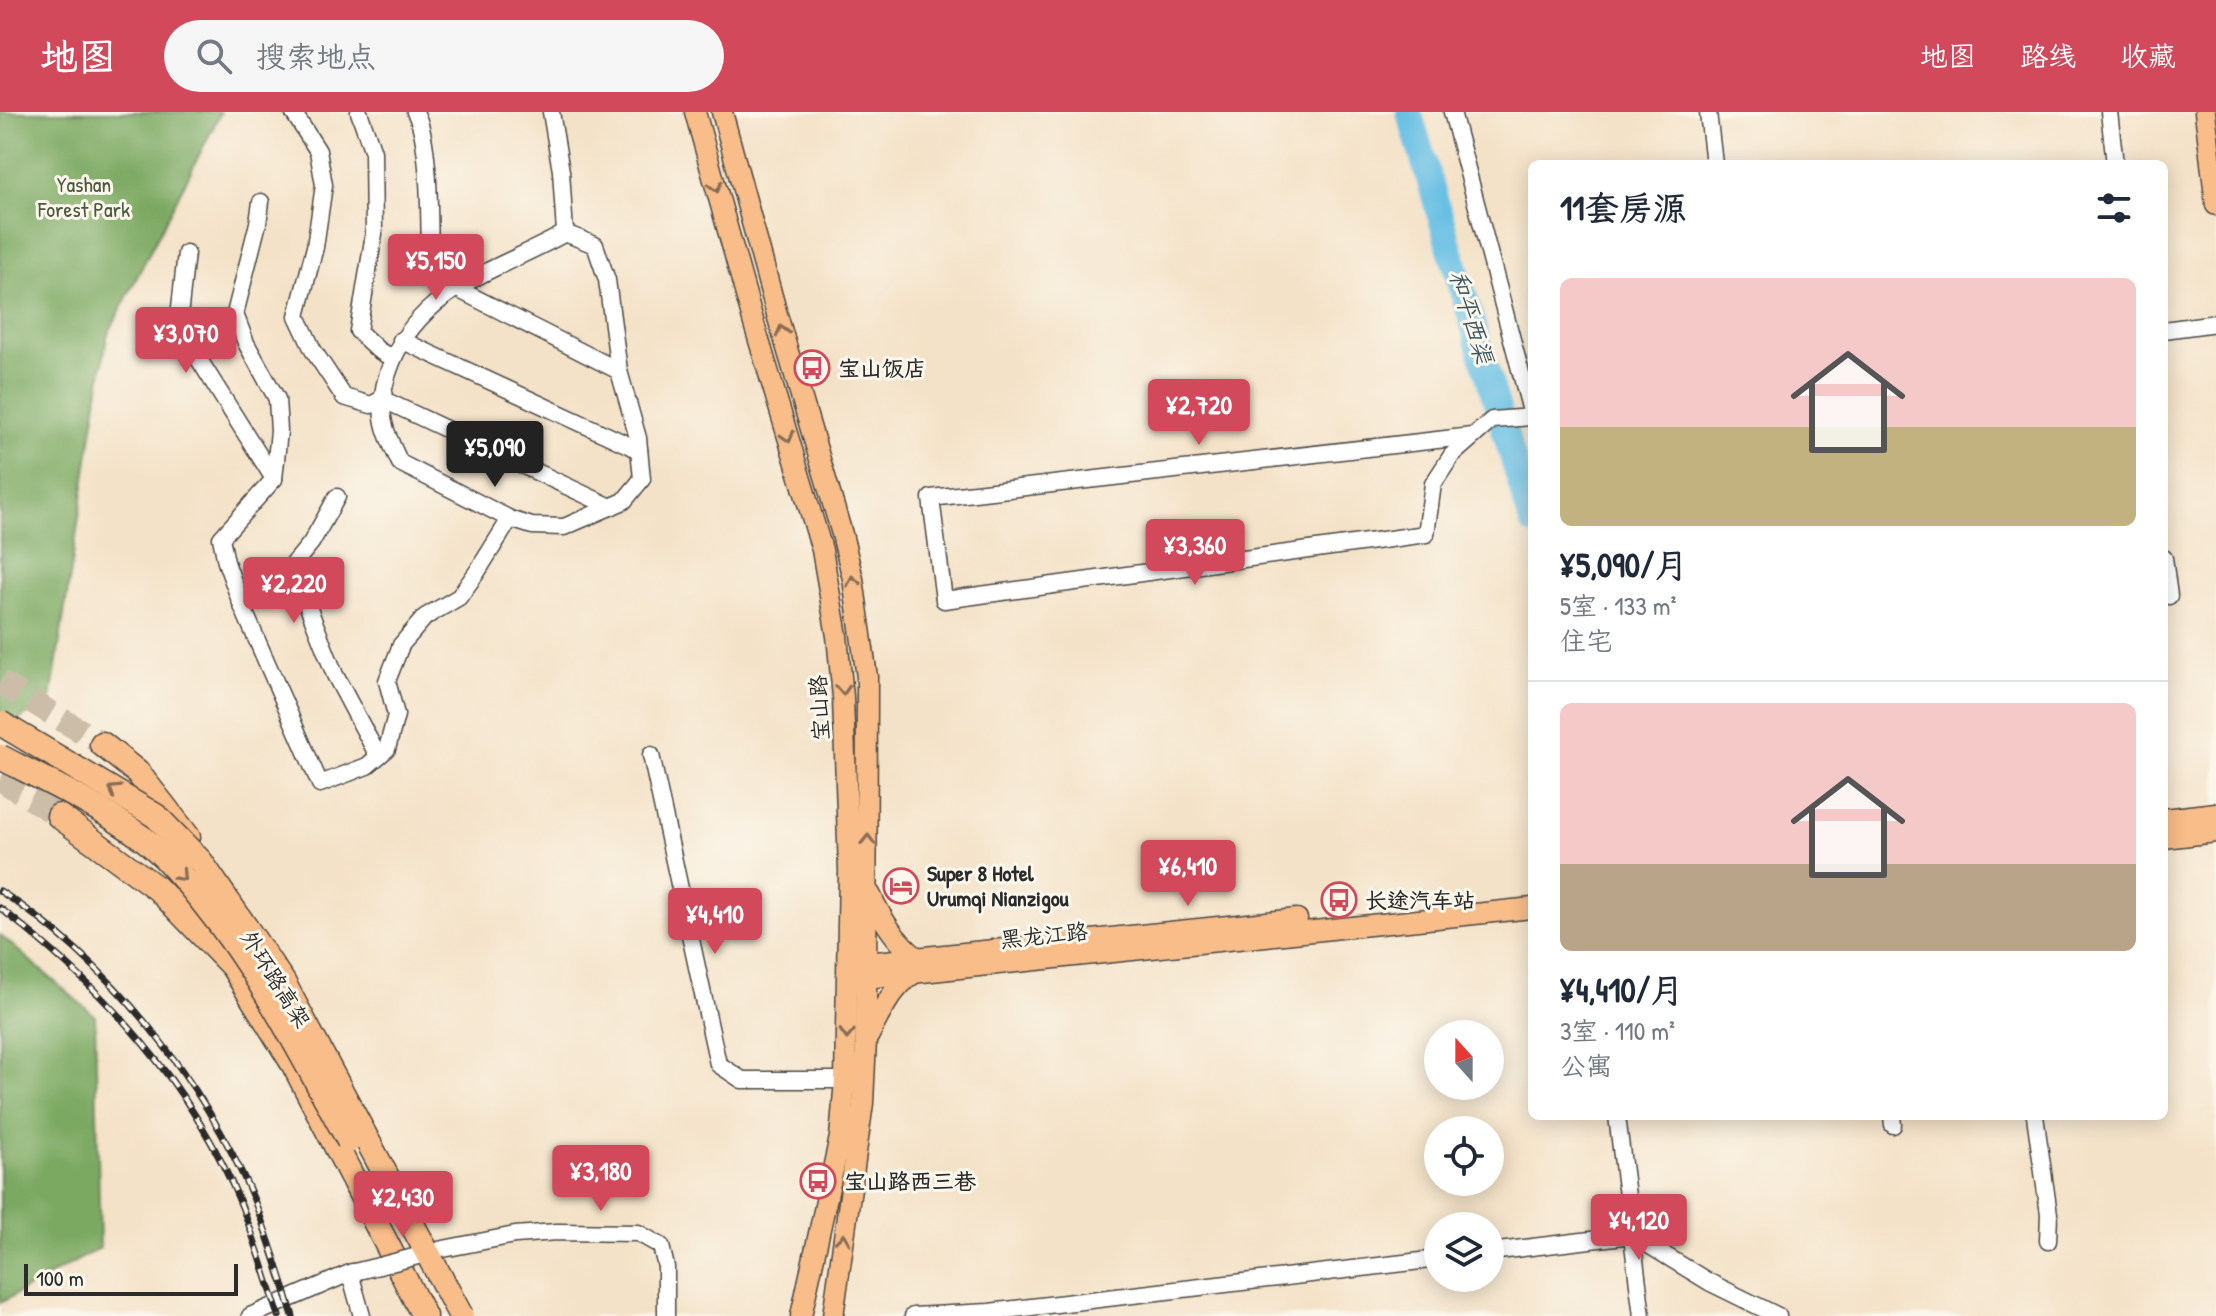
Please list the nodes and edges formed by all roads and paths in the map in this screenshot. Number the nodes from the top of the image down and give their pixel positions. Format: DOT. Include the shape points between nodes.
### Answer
graph roads {
  1 [pos="293,112"];
  2 [pos="359,112"];
  3 [pos="415,112"];
  4 [pos="551,112"];
  5 [pos="695,112"];
  6 [pos="722,112"];
  7 [pos="1452,112"];
  8 [pos="1708,112"];
  9 [pos="2109,112"];
  10 [pos="2205,112"];
  11 [pos="1714,160"];
  12 [pos="2115,160"];
  13 [pos="261,202"];
  14 [pos="2216,205"];
  15 [pos="565,233"];
  16 [pos="186,253"];
  17 [pos="453,289"];
  18 [pos="2216,323"];
  19 [pos="2168,329"];
  20 [pos="401,340"];
  21 [pos="393,359"];
  22 [pos="619,371"];
  23 [pos="382,399"];
  24 [pos="1528,401"];
  25 [pos="1528,416"];
  26 [pos="1472,436"];
  27 [pos="639,450"];
  28 [pos="274,479"];
  29 [pos="337,497"];
  30 [pos="611,507"];
  31 [pos="510,519"];
  32 [pos="2168,588"];
  33 [pos="2169,596"];
  34 [pos="0,723"];
  35 [pos="102,744"];
  36 [pos="651,755"];
  37 [pos="378,756"];
  38 [pos="0,757"];
  39 [pos="2212,811"];
  40 [pos="59,816"];
  41 [pos="2168,818"];
  42 [pos="2216,832"];
  43 [pos="2168,838"];
  44 [pos="867,887"];
  45 [pos="1528,895"];
  46 [pos="1528,908"];
  47 [pos="916,965"];
  48 [pos="858,971"];
  49 [pos="866,1040"];
  50 [pos="845,1080"];
  51 [pos="1618,1120"];
  52 [pos="2036,1120"];
  53 [pos="1632,1235"];
  54 [pos="2048,1241"];
  55 [pos="1504,1250"];
  56 [pos="1424,1261"];
  57 [pos="352,1272"];
  58 [pos="250,1316"];
  59 [pos="362,1316"];
  60 [pos="424,1316"];
  61 [pos="447,1316"];
  62 [pos="461,1316"];
  63 [pos="666,1316"];
  64 [pos="801,1316"];
  65 [pos="833,1316"];
  66 [pos="913,1316"];
  67 [pos="1642,1316"];
  68 [pos="1778,1316"];
  1 -- 23 [label="street" via="318,151 324,185 297,316 344,397 371,405"];
  2 -- 21 [label="street" via="373,152 374,234 358,331"];
  3 -- 17 [label="street" via="426,162 430,275"];
  4 -- 15 [label="street"];
  5 -- 48 [label="main road, 宝山路, one-way" via="827,576 843,697"];
  44 -- 6 [label="main road, 宝山路, one-way" via="867,677 853,579"];
  7 -- 24 [label="street"];
  8 -- 11 [label="street"];
  9 -- 12 [label="street"];
  10 -- 14 [label="main road"];
  13 -- 28 [label="street" via="235,314 277,399"];
  15 -- 17 [label="street"];
  15 -- 22 [label="street" via="595,245 607,280"];
  16 -- 28 [label="street" via="178,326"];
  17 -- 20 [label="street"];
  17 -- 22 [label="street"];
  18 -- 19 [label="street"];
  20 -- 21 [label="street"];
  20 -- 27 [label="street"];
  21 -- 23 [label="street"];
  22 -- 27 [label="street"];
  23 -- 30 [label="street"];
  23 -- 31 [label="street" via="384,422 400,463"];
  25 -- 26 [label="street" via="1492,420"];
  26 -- 26 [label="street" via="931,498 944,600 1426,534 1433,484"];
  27 -- 30 [label="street" via="642,479 624,501"];
  28 -- 37 [label="street" via="221,538 226,562 320,784 367,766"];
  29 -- 37 [label="street" via="292,566 335,675"];
  30 -- 31 [label="street" via="564,527"];
  31 -- 37 [label="street" via="459,597 425,617 401,645 387,681 396,715 387,749"];
  32 -- 33 [label="street"];
  62 -- 34 [label="highway, 外环路高架, one-way, bridge" via="283,982 201,862 156,816"];
  35 -- 61 [label="highway" via="138,773 208,863"];
  36 -- 50 [label="street" via="718,1064 742,1080"];
  38 -- 61 [label="highway, 外环路高架, one-way, bridge" via="90,803 146,840 229,934 269,995"];
  39 -- 41 [label="main road"];
  40 -- 60 [label="highway" via="158,889 233,967 294,1065"];
  42 -- 43 [label="main road"];
  44 -- 47 [label="main road" via="888,928"];
  44 -- 48 [label="main road, 宝山路"];
  45 -- 47 [label="main road, 黑龙江路"];
  46 -- 47 [label="main road, 黑龙江路"];
  47 -- 48 [label="main road, 黑龙江路"];
  47 -- 49 [label="main road" via="890,994"];
  48 -- 49 [label="main road, 宝山路"];
  48 -- 50 [label="main road, 宝山路, one-way"];
  65 -- 49 [label="main road, 宝山路, one-way" via="863,1103"];
  50 -- 64 [label="main road, 宝山路" via="840,1137"];
  51 -- 53 [label="street"];
  52 -- 54 [label="street"];
  53 -- 55 [label="street"];
  53 -- 67 [label="street"];
  53 -- 68 [label="street"];
  56 -- 66 [label="street" via="989,1312"];
  57 -- 58 [label="street"];
  57 -- 59 [label="street"];
  57 -- 63 [label="street, bridge" via="515,1235 638,1233 661,1246"];
}
